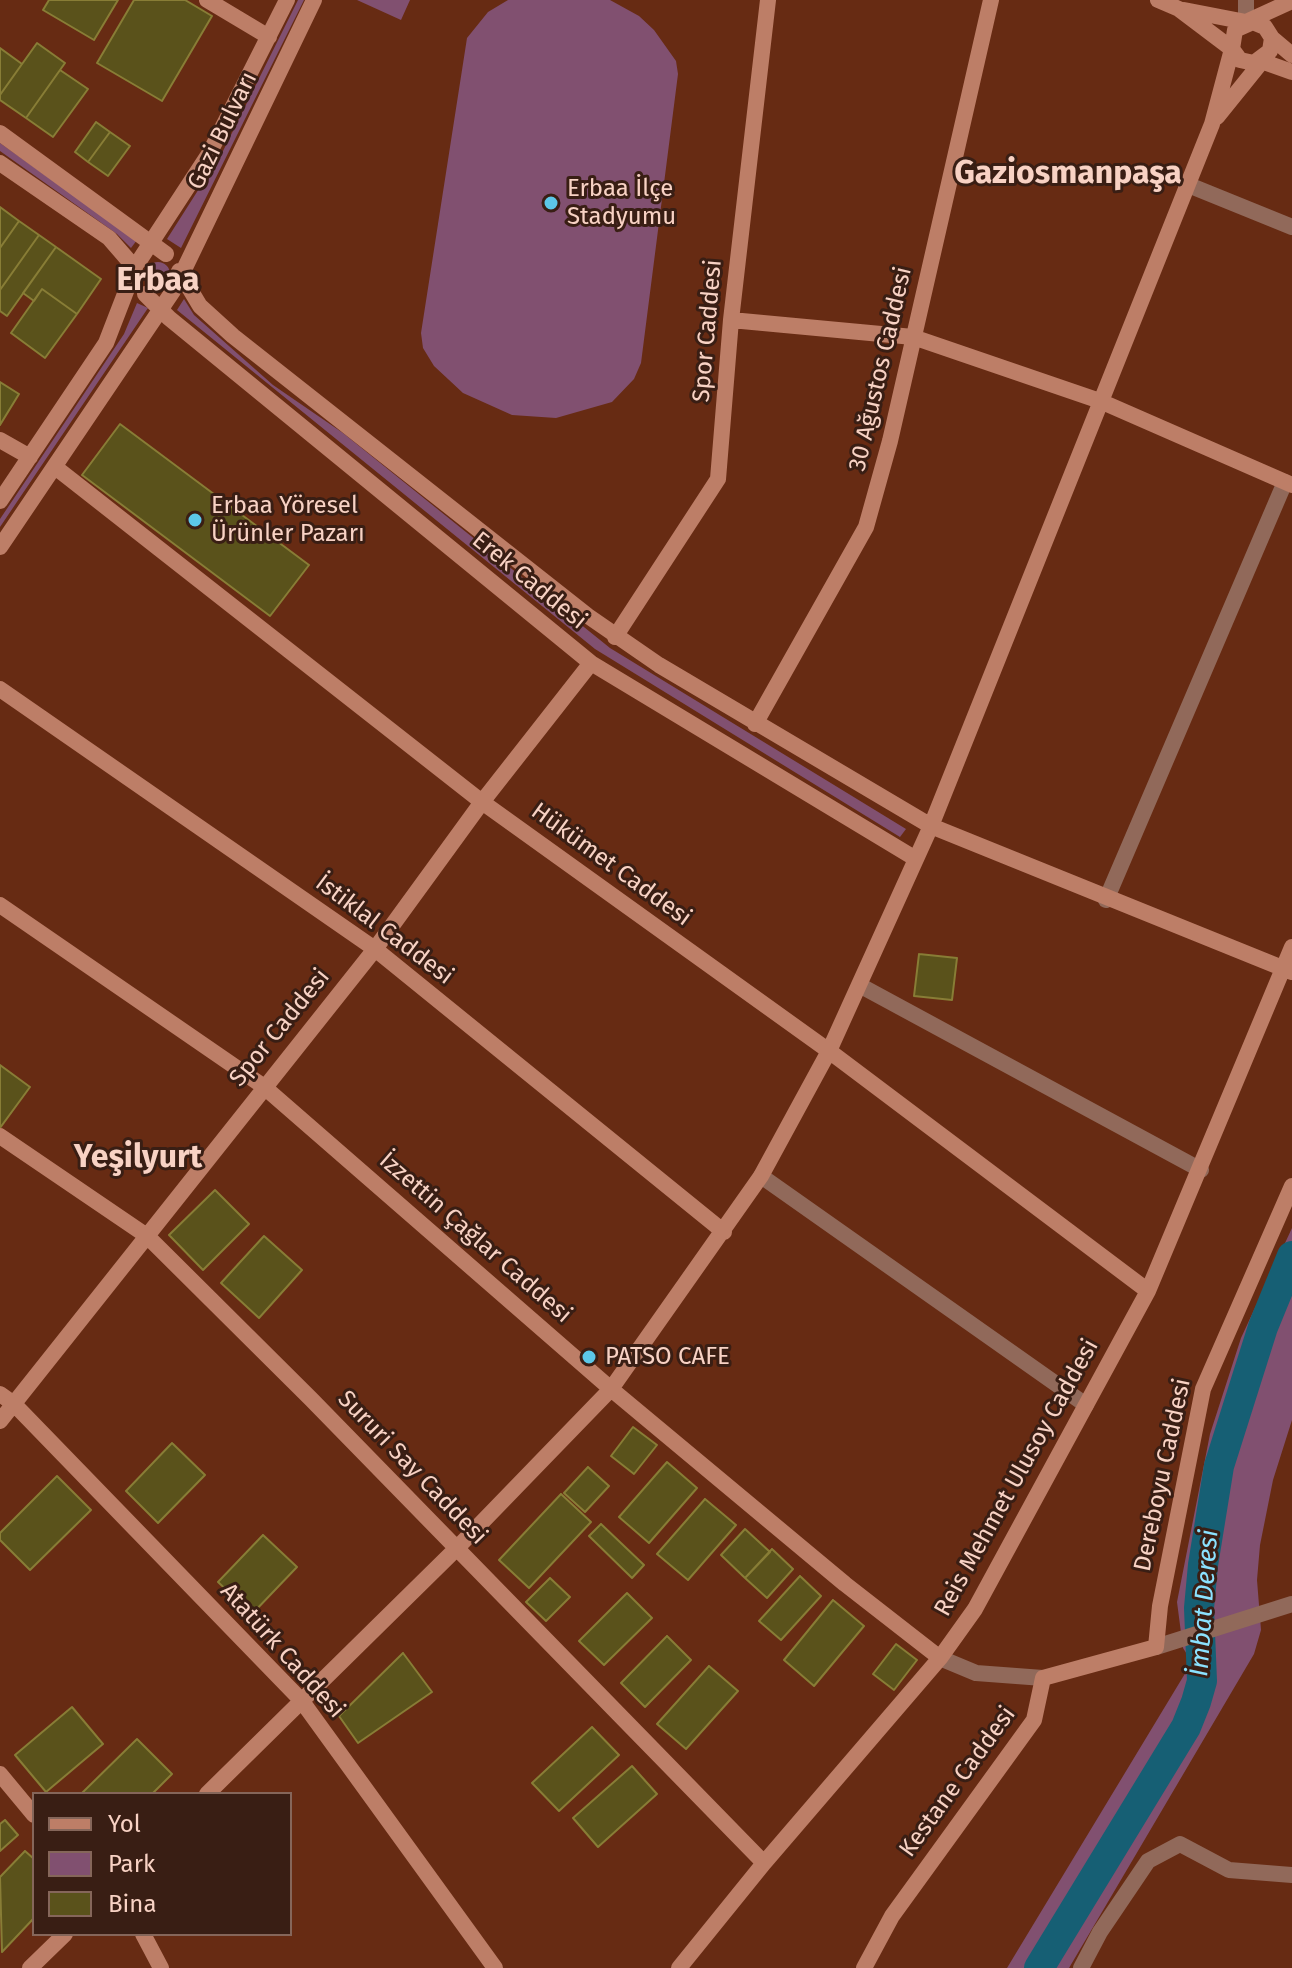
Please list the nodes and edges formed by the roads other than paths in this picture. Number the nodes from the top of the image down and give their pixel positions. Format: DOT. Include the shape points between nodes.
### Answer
graph roads {
  1 [pos="207,0"];
  2 [pos="287,0"];
  3 [pos="314,0"];
  4 [pos="768,0"];
  5 [pos="991,0"];
  6 [pos="1158,0"];
  7 [pos="1246,0"];
  8 [pos="1292,1"];
  9 [pos="1179,9"];
  10 [pos="1246,22"];
  11 [pos="269,37"];
  12 [pos="1272,38"];
  13 [pos="1232,49"];
  14 [pos="1290,51"];
  15 [pos="1261,61"];
  16 [pos="1292,72"];
  17 [pos="1212,124"];
  18 [pos="0,133"];
  19 [pos="0,163"];
  20 [pos="1186,184"];
  21 [pos="1292,227"];
  22 [pos="151,243"];
  23 [pos="166,254"];
  24 [pos="137,264"];
  25 [pos="178,281"];
  26 [pos="145,294"];
  27 [pos="159,309"];
  28 [pos="731,320"];
  29 [pos="913,337"];
  30 [pos="1100,401"];
  31 [pos="0,440"];
  32 [pos="30,457"];
  33 [pos="55,467"];
  34 [pos="1288,484"];
  35 [pos="0,501"];
  36 [pos="0,547"];
  37 [pos="615,637"];
  38 [pos="591,663"];
  39 [pos="0,689"];
  40 [pos="755,724"];
  41 [pos="482,802"];
  42 [pos="931,826"];
  43 [pos="916,859"];
  44 [pos="1106,900"];
  45 [pos="0,905"];
  46 [pos="1292,947"];
  47 [pos="375,949"];
  48 [pos="1288,970"];
  49 [pos="861,986"];
  50 [pos="829,1051"];
  51 [pos="263,1086"];
  52 [pos="0,1136"];
  53 [pos="1201,1170"];
  54 [pos="761,1176"];
  55 [pos="1292,1186"];
  56 [pos="724,1232"];
  57 [pos="147,1236"];
  58 [pos="1148,1291"];
  59 [pos="611,1389"];
  60 [pos="7,1399"];
  61 [pos="1086,1405"];
  62 [pos="0,1421"];
  63 [pos="457,1548"];
  64 [pos="1287,1610"];
  65 [pos="1156,1647"];
  66 [pos="940,1658"];
  67 [pos="1043,1678"];
  68 [pos="301,1700"];
  69 [pos="0,1774"];
  70 [pos="209,1792"];
  71 [pos="32,1813"];
  72 [pos="764,1863"];
  73 [pos="1292,1875"];
  74 [pos="63,1936"];
  75 [pos="144,1936"];
  76 [pos="30,1968"];
  77 [pos="161,1968"];
  78 [pos="495,1968"];
  79 [pos="679,1968"];
  80 [pos="864,1968"];
  81 [pos="1081,1968"];
  1 -- 11 [label="street"];
  2 -- 11 [label="street, Gazi Bulvarı"];
  3 -- 25 [label="street, Gazi Bulvarı"];
  4 -- 28 [label="street, Spor Caddesi"];
  5 -- 29 [label="street, 30 Ağustos Caddesi"];
  6 -- 9 [label="street"];
  7 -- 10 [label="street"];
  8 -- 10 [label="street"];
  9 -- 10 [label="street"];
  9 -- 13 [label="street"];
  10 -- 12 [label="street" via="1265,27"];
  10 -- 13 [label="street" via="1235,30"];
  11 -- 22 [label="street, Gazi Bulvarı" via="205,161"];
  12 -- 14 [label="street"];
  12 -- 15 [label="street"];
  13 -- 15 [label="street" via="1247,63"];
  13 -- 17 [label="street"];
  14 -- 15 [label="street"];
  15 -- 16 [label="street"];
  15 -- 17 [label="street"];
  17 -- 20 [label="street"];
  18 -- 22 [label="street"];
  19 -- 24 [label="street" via="109,238"];
  20 -- 21 [label="street"];
  20 -- 30 [label="street"];
  22 -- 23 [label="street"];
  22 -- 24 [label="street, Gazi Bulvarı"];
  23 -- 24 [label="street" via="151,253"];
  23 -- 25 [label="street"];
  24 -- 26 [label="street" via="136,282"];
  24 -- 32 [label="street, Gazi Bulvarı" via="113,332"];
  25 -- 26 [label="street" via="160,297"];
  25 -- 27 [label="street, Gazi Bulvarı"];
  25 -- 37 [label="street, Erek Caddesi" via="233,336"];
  26 -- 27 [label="street, Erek Caddesi"];
  27 -- 33 [label="street, Gazi Bulvarı"];
  27 -- 38 [label="street, Erek Caddesi"];
  28 -- 29 [label="street"];
  28 -- 37 [label="street, Spor Caddesi" via="718,479"];
  29 -- 30 [label="street"];
  29 -- 40 [label="street, 30 Ağustos Caddesi" via="866,527"];
  30 -- 34 [label="street"];
  30 -- 42 [label="street"];
  31 -- 32 [label="street"];
  32 -- 35 [label="street, Gazi Bulvarı"];
  33 -- 36 [label="street, Gazi Bulvarı"];
  33 -- 41 [label="street, Hükümet Caddesi"];
  34 -- 44 [label="street"];
  37 -- 40 [label="street, Erek Caddesi"];
  38 -- 41 [label="street, Spor Caddesi"];
  38 -- 43 [label="street, Erek Caddesi"];
  39 -- 47 [label="street, İstiklal Caddesi"];
  40 -- 42 [label="street, Erek Caddesi"];
  41 -- 47 [label="street, Spor Caddesi"];
  41 -- 50 [label="street, Hükümet Caddesi"];
  42 -- 43 [label="street"];
  42 -- 44 [label="street, Erek Caddesi"];
  43 -- 49 [label="street"];
  44 -- 48 [label="street, Erek Caddesi"];
  45 -- 51 [label="street, İzzettin Çağlar Caddesi"];
  46 -- 48 [label="street, Reis Mehmet Ulusoy Caddesi"];
  47 -- 51 [label="street, Spor Caddesi"];
  47 -- 56 [label="street, İstiklal Caddesi"];
  48 -- 53 [label="street, Reis Mehmet Ulusoy Caddesi"];
  49 -- 50 [label="street"];
  49 -- 53 [label="street"];
  50 -- 54 [label="street"];
  50 -- 58 [label="street, Hükümet Caddesi"];
  51 -- 57 [label="street, Spor Caddesi"];
  51 -- 59 [label="street, İzzettin Çağlar Caddesi"];
  52 -- 57 [label="street, Sururi Say Caddesi"];
  53 -- 58 [label="street, Reis Mehmet Ulusoy Caddesi"];
  54 -- 56 [label="street"];
  54 -- 61 [label="street"];
  55 -- 65 [label="street, Dereboyu Caddesi" via="1203,1389"];
  56 -- 59 [label="street"];
  57 -- 60 [label="street, Spor Caddesi"];
  57 -- 63 [label="street, Sururi Say Caddesi"];
  58 -- 61 [label="street, Reis Mehmet Ulusoy Caddesi"];
  59 -- 63 [label="street"];
  59 -- 66 [label="street, İzzettin Çağlar Caddesi"];
  60 -- 62 [label="street, Spor Caddesi"];
  60 -- 68 [label="street, Atatürk Caddesi"];
  61 -- 66 [label="street, Reis Mehmet Ulusoy Caddesi" via="975,1609"];
  63 -- 68 [label="street"];
  63 -- 72 [label="street, Sururi Say Caddesi"];
  64 -- 65 [label="street" via="1251,1616"];
  65 -- 67 [label="street"];
  66 -- 67 [label="street" via="976,1673"];
  66 -- 72 [label="street, Reis Mehmet Ulusoy Caddesi"];
  67 -- 80 [label="street, Kestane Caddesi" via="1034,1720 897,1908"];
  68 -- 70 [label="street"];
  68 -- 78 [label="street, Atatürk Caddesi"];
  69 -- 71 [label="street"];
  72 -- 79 [label="street, Reis Mehmet Ulusoy Caddesi"];
  73 -- 81 [label="street" via="1229,1870 1180,1844 1148,1861"];
  74 -- 76 [label="street"];
  75 -- 77 [label="street"];
}
